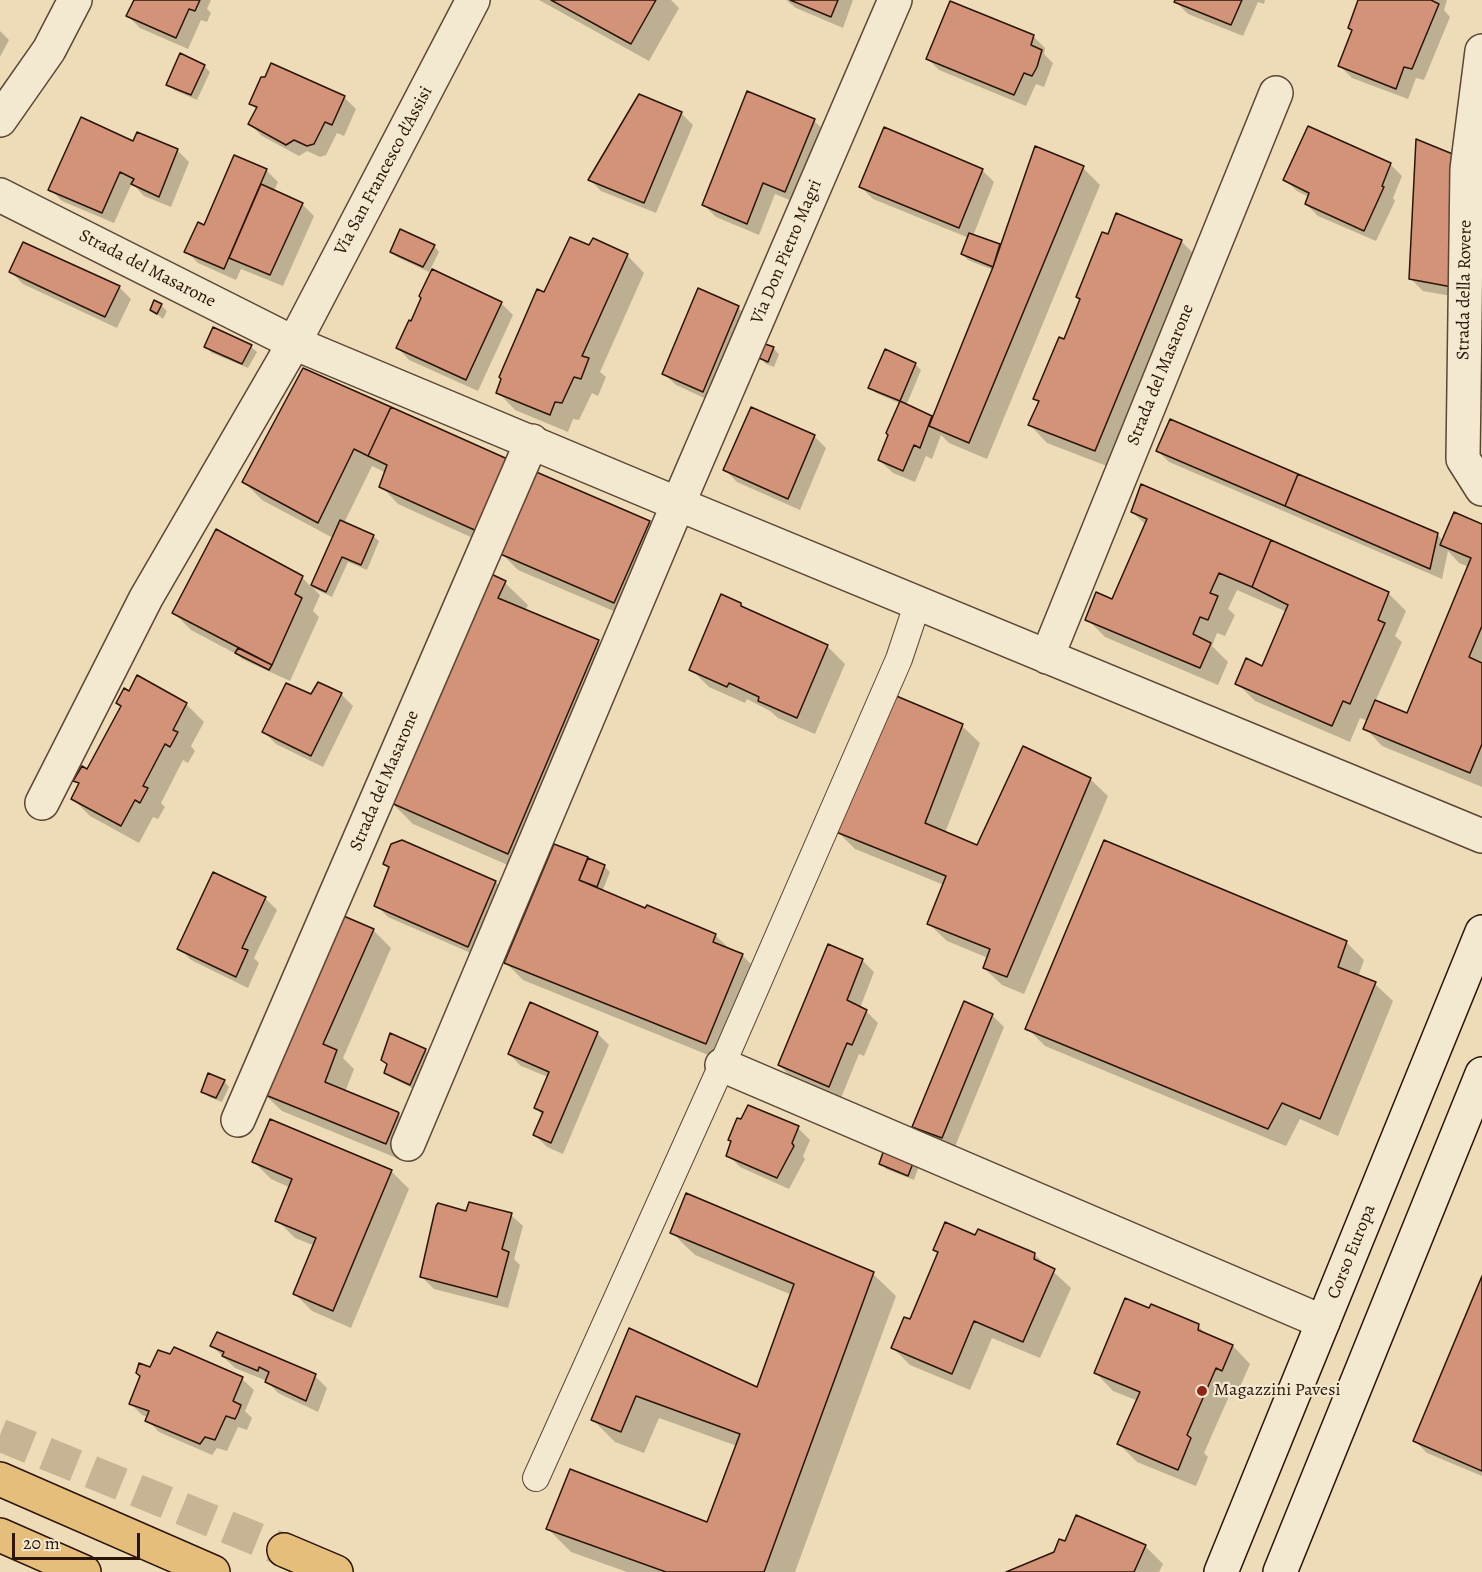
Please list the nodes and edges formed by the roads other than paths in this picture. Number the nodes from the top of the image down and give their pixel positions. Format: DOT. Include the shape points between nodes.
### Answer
graph roads {
  1 [pos="75,0"];
  2 [pos="473,0"];
  3 [pos="895,0"];
  4 [pos="1482,51"];
  5 [pos="1276,93"];
  6 [pos="0,120"];
  7 [pos="0,195"];
  8 [pos="294,343"];
  9 [pos="532,441"];
  10 [pos="1482,489"];
  11 [pos="678,504"];
  12 [pos="918,602"];
  13 [pos="1047,657"];
  14 [pos="42,803"];
  15 [pos="1482,836"];
  16 [pos="1482,932"];
  17 [pos="723,1065"];
  18 [pos="1482,1074"];
  19 [pos="238,1120"];
  20 [pos="408,1144"];
  21 [pos="1323,1322"];
  22 [pos="536,1478"];
  23 [pos="0,1479"];
  24 [pos="0,1535"];
  25 [pos="284,1550"];
  26 [pos="84,1572"];
  27 [pos="213,1572"];
  28 [pos="336,1572"];
  29 [pos="1221,1572"];
  30 [pos="1280,1572"];
  1 -- 6 [label="street" via="49,50"];
  2 -- 8 [label="street, Via San Francesco d'Assisi"];
  3 -- 11 [label="street, Via Don Pietro Magri"];
  4 -- 10 [label="street, Strada della Rovere" via="1467,169 1462,459"];
  5 -- 13 [label="street, Strada del Masarone"];
  7 -- 8 [label="street, Strada del Masarone"];
  8 -- 9 [label="street, Strada del Masarone"];
  8 -- 14 [label="street" via="146,598"];
  9 -- 11 [label="street, Strada del Masarone"];
  9 -- 19 [label="street, Strada del Masarone"];
  11 -- 12 [label="street, Strada del Masarone"];
  11 -- 20 [label="street"];
  12 -- 13 [label="street, Strada del Masarone"];
  12 -- 17 [label="lane" via="899,659"];
  13 -- 15 [label="street, Strada del Masarone"];
  16 -- 21 [label="street, Corso Europa"];
  17 -- 21 [label="street"];
  17 -- 22 [label="lane"];
  18 -- 30 [label="street"];
  21 -- 29 [label="street, Corso Europa"];
  23 -- 27 [label="main road"];
  24 -- 26 [label="main road"];
  25 -- 28 [label="main road"];
}
